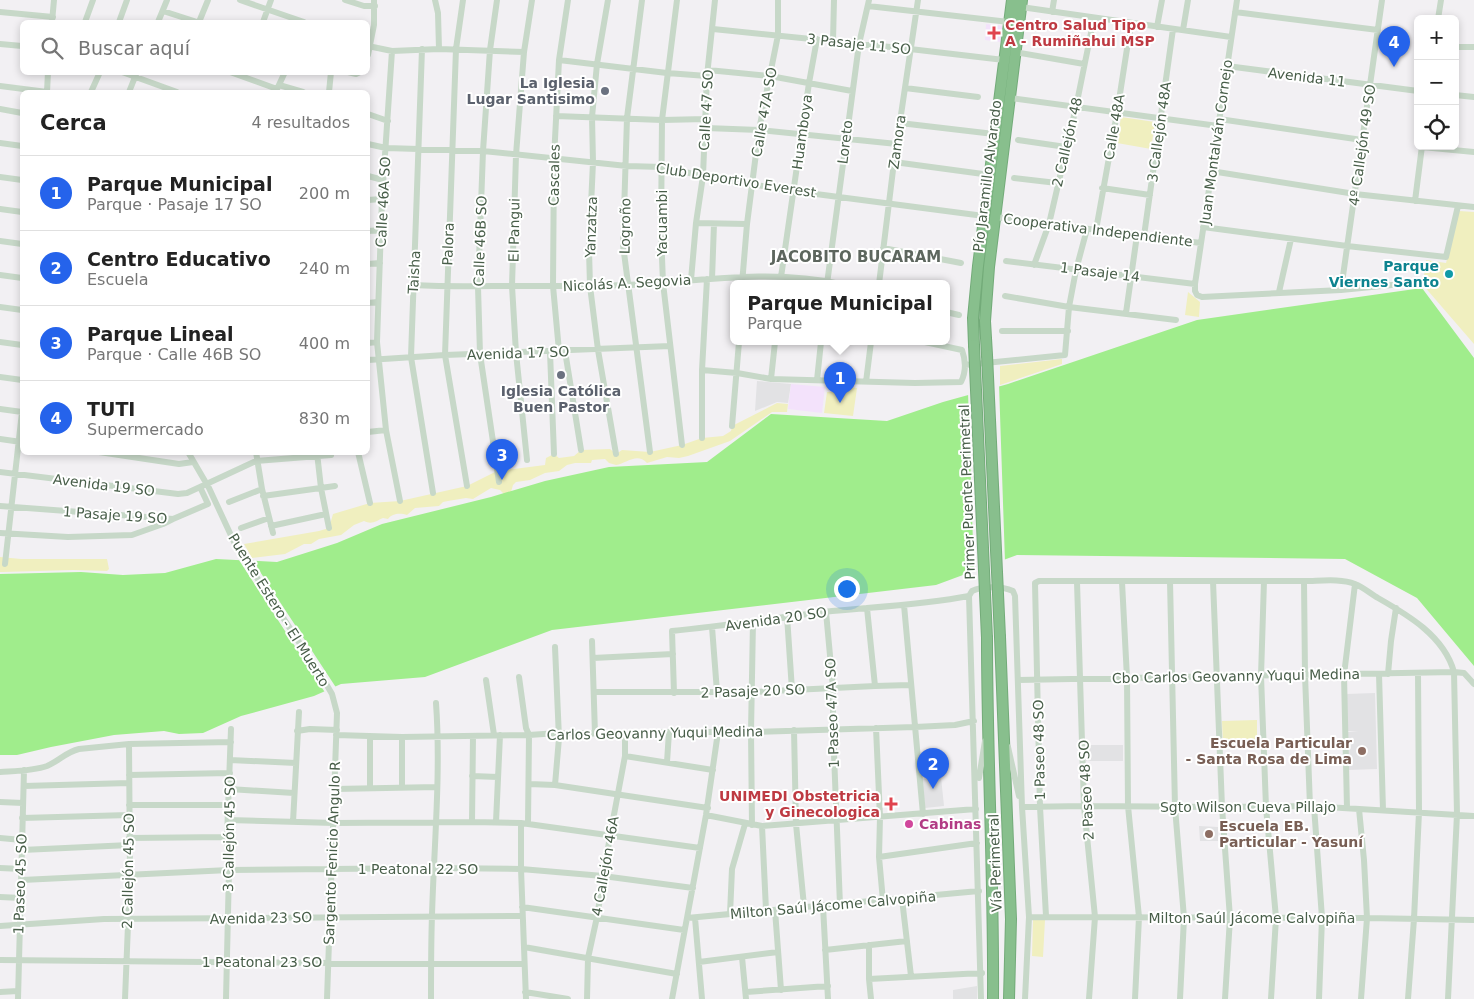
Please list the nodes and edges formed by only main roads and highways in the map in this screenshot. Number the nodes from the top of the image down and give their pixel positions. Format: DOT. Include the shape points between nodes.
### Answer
graph roads {
  1 [pos="1012,0"];
  2 [pos="1022,4"];
  3 [pos="974,345"];
  4 [pos="987,355"];
  5 [pos="1000,637"];
  6 [pos="987,638"];
  7 [pos="993,999"];
  8 [pos="1010,999"];
  1 -- 3 [label="highway, Pío Jaramillo Alvarado" via="984,216"];
  2 -- 4 [label="highway, Pío Jaramillo Alvarado" via="989,267 985,321"];
  3 -- 6 [label="highway, Primer Puente Perimetral, bridge"];
  4 -- 5 [label="highway, Primer Puente Perimetral, bridge"];
  5 -- 8 [label="highway, Vía Perimetral" via="1011,919"];
  6 -- 7 [label="highway, Vía Perimetral"];
}
